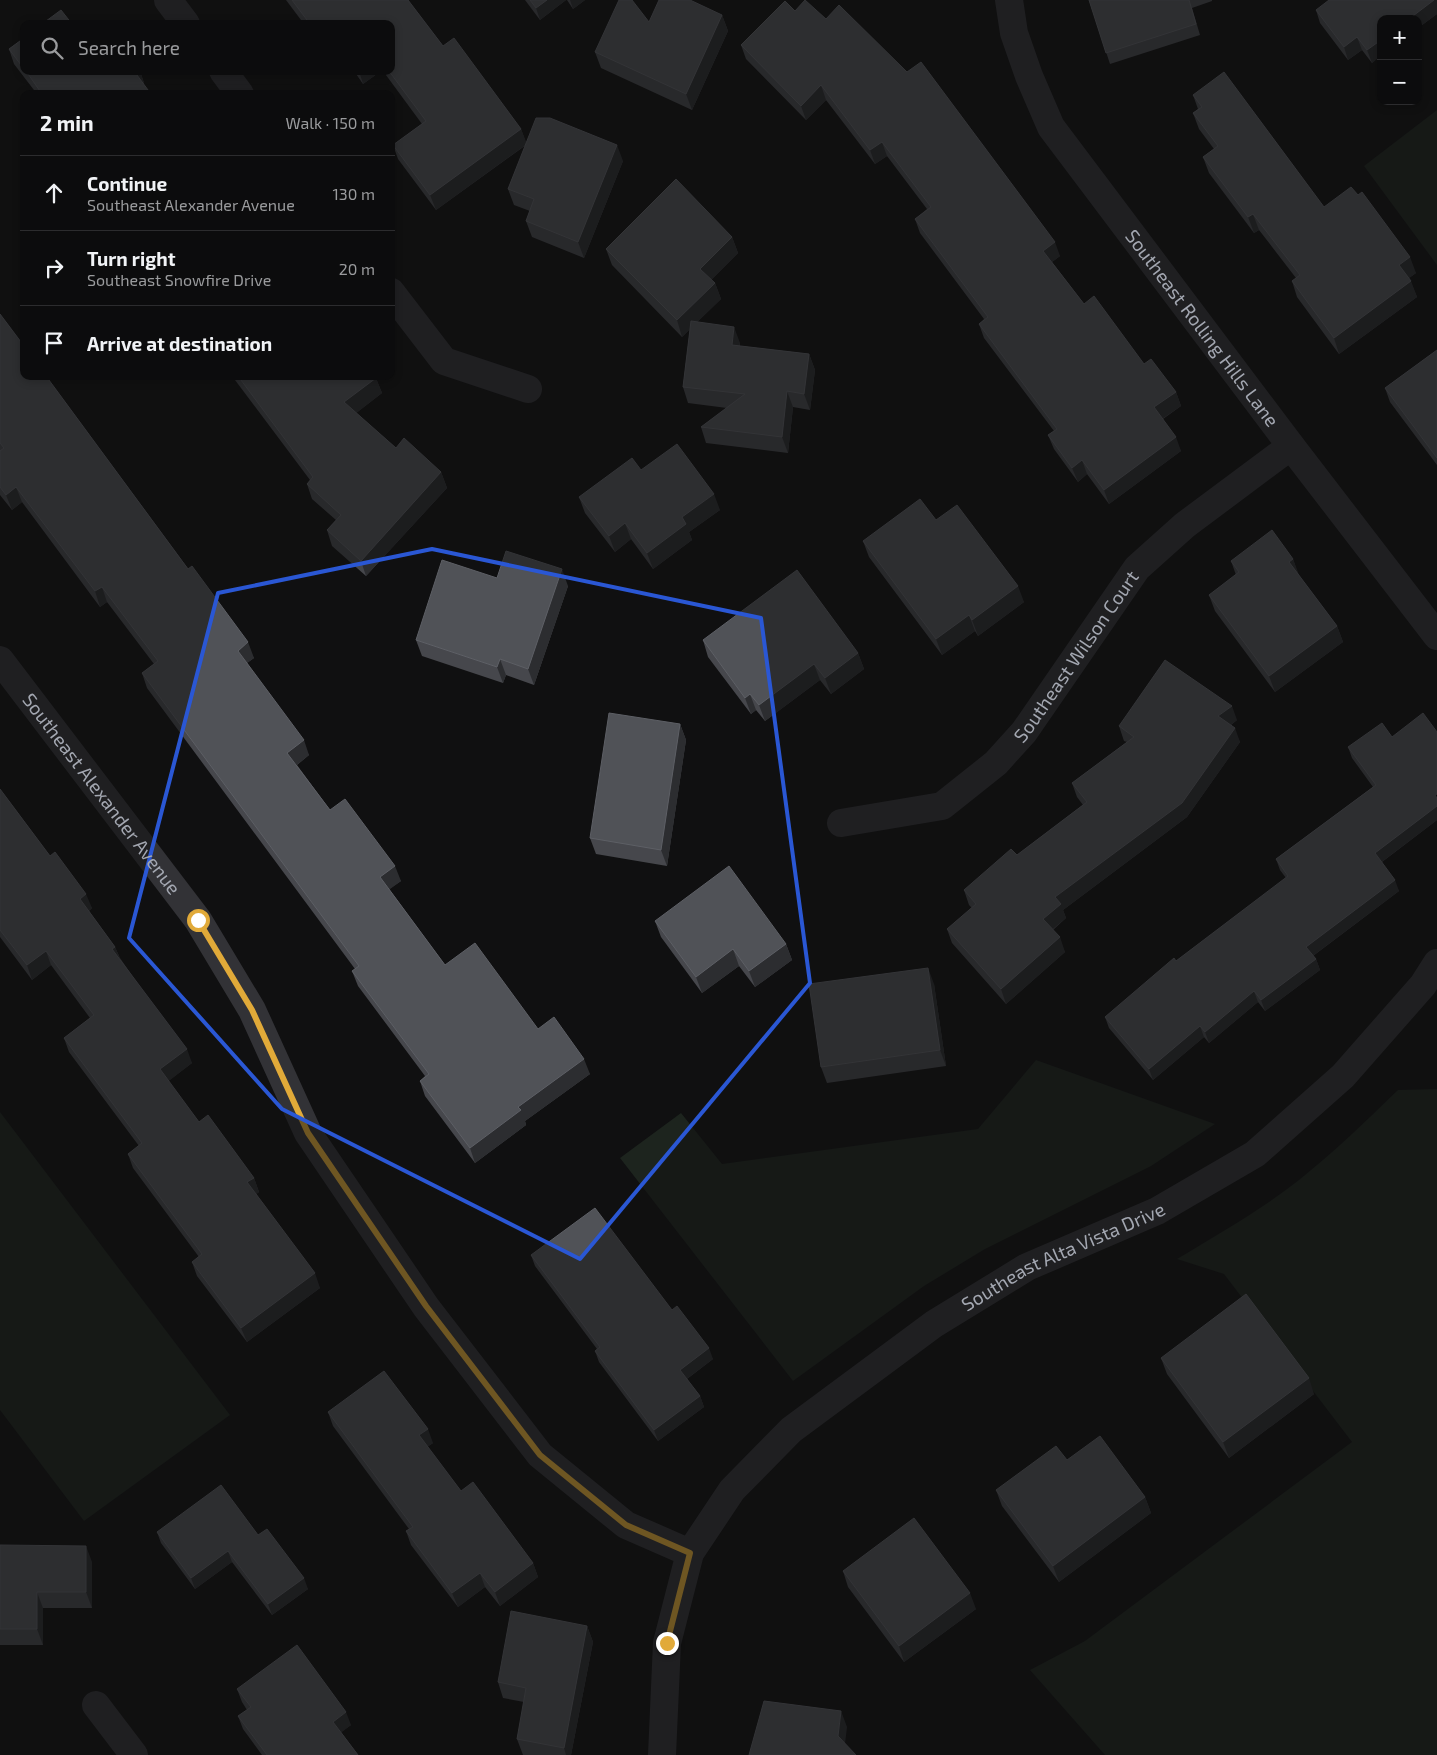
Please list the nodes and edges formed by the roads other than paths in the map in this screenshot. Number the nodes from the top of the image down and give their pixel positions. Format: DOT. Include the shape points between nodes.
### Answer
graph roads {
  1 [pos="168,0"];
  2 [pos="1009,0"];
  3 [pos="183,20"];
  4 [pos="226,75"];
  5 [pos="237,90"];
  6 [pos="395,297"];
  7 [pos="528,388"];
  8 [pos="1291,446"];
  9 [pos="1437,636"];
  10 [pos="0,660"];
  11 [pos="841,823"];
  12 [pos="1437,963"];
  13 [pos="690,1553"];
  14 [pos="96,1705"];
  15 [pos="134,1755"];
  16 [pos="662,1755"];
  1 -- 3 [label="street"];
  2 -- 8 [label="street, Southeast Rolling Hills Lane" via="1014,33 1051,127"];
  4 -- 5 [label="street"];
  6 -- 7 [label="street" via="444,361"];
  8 -- 9 [label="street, Southeast Rolling Hills Lane"];
  8 -- 11 [label="street, Southeast Wilson Court" via="1185,525 1137,568 1024,732 996,763 942,806"];
  10 -- 13 [label="street, Southeast Alexander Avenue" via="198,920 252,1010 308,1133 426,1306 540,1455 626,1525"];
  12 -- 13 [label="street, Southeast Alta Vista Drive" via="1423,985 1343,1076 1255,1154 1157,1212 1027,1267 934,1324 791,1430 732,1490"];
  13 -- 16 [label="street, Southeast Alta Vista Drive" via="667,1643"];
  14 -- 15 [label="street"];
}
